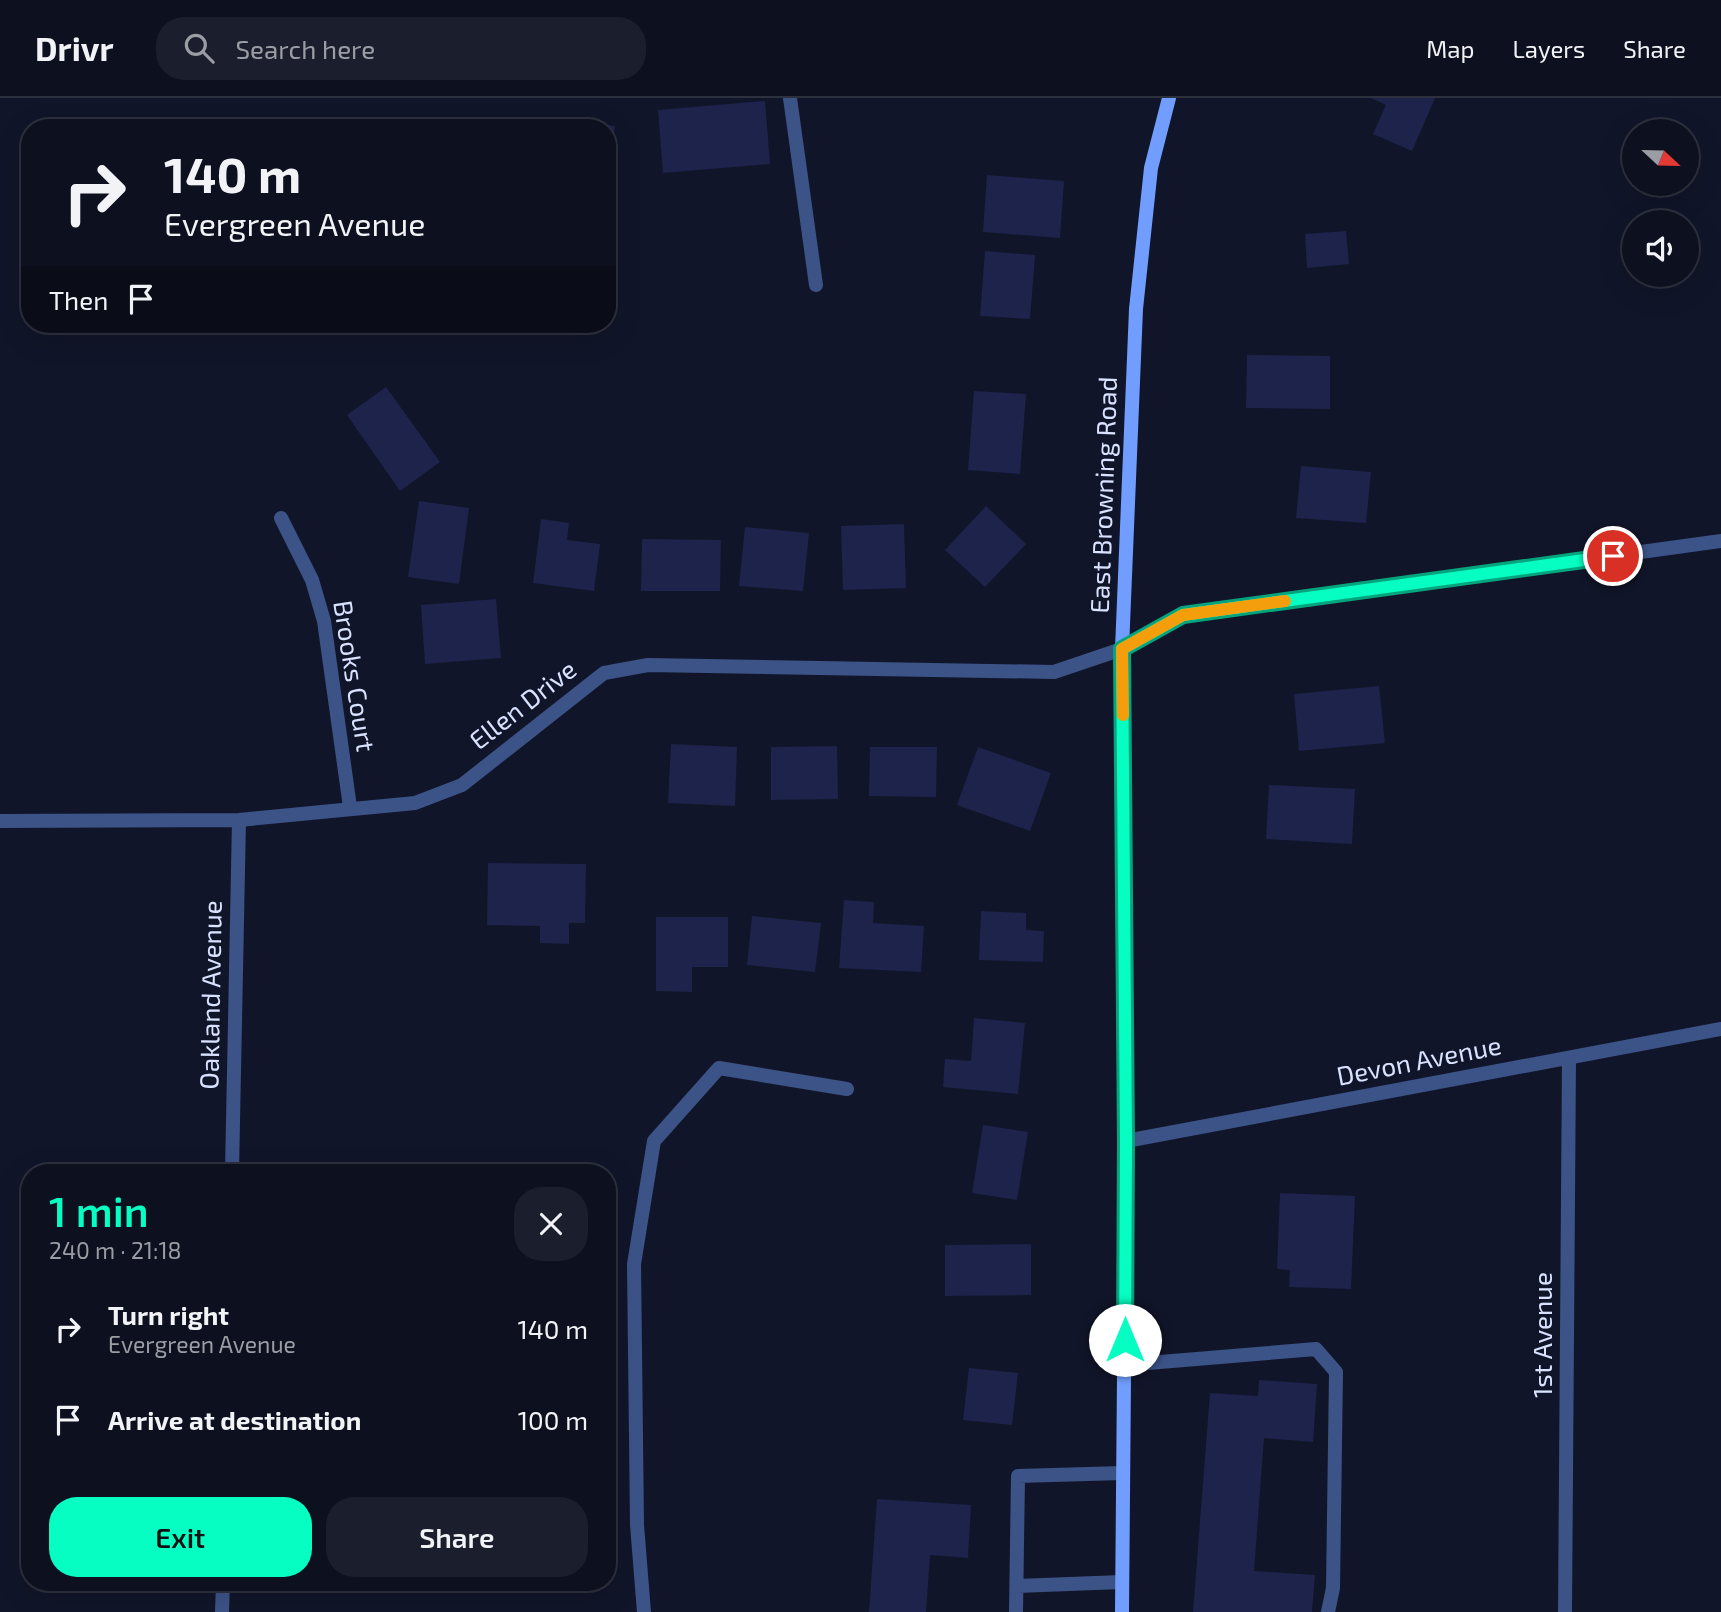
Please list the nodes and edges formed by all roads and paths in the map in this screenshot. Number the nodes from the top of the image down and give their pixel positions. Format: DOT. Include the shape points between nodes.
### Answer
graph roads {
  1 [pos="790,98"];
  2 [pos="1169,98"];
  3 [pos="816,285"];
  4 [pos="281,518"];
  5 [pos="1721,541"];
  6 [pos="1122,649"];
  7 [pos="350,807"];
  8 [pos="239,820"];
  9 [pos="0,821"];
  10 [pos="1721,1029"];
  11 [pos="1569,1058"];
  12 [pos="847,1089"];
  13 [pos="1126,1141"];
  14 [pos="232,1164"];
  15 [pos="1125,1365"];
  16 [pos="1123,1473"];
  17 [pos="1122,1582"];
  18 [pos="1017,1586"];
  19 [pos="223,1591"];
  20 [pos="222,1612"];
  21 [pos="644,1612"];
  22 [pos="1016,1612"];
  23 [pos="1122,1612"];
  24 [pos="1328,1612"];
  25 [pos="1565,1612"];
  1 -- 3 [label="street"];
  2 -- 6 [label="main road, East Browning Road" via="1151,168 1136,309"];
  4 -- 7 [label="street, Brooks Court" via="312,580 324,621"];
  5 -- 6 [label="street, Ellen Drive" via="1183,615"];
  6 -- 7 [label="street, Ellen Drive" via="1054,672 648,665 604,673 462,785 415,803"];
  6 -- 13 [label="main road, East Browning Road"];
  7 -- 8 [label="street, Ellen Drive"];
  8 -- 9 [label="street, Ellen Drive"];
  8 -- 14 [label="street, Oakland Avenue"];
  10 -- 11 [label="street, Devon Avenue"];
  11 -- 13 [label="street, Devon Avenue"];
  11 -- 25 [label="street, 1st Avenue"];
  12 -- 21 [label="street" via="719,1069 654,1141 634,1264 637,1525"];
  13 -- 15 [label="main road, East Browning Road"];
  15 -- 16 [label="main road, East Browning Road"];
  15 -- 24 [label="street" via="1316,1349 1336,1372 1333,1588"];
  16 -- 17 [label="main road, East Browning Road"];
  16 -- 18 [label="street" via="1018,1476"];
  17 -- 18 [label="street"];
  17 -- 23 [label="main road, East Browning Road"];
  18 -- 22 [label="street"];
  19 -- 20 [label="street"];
}
